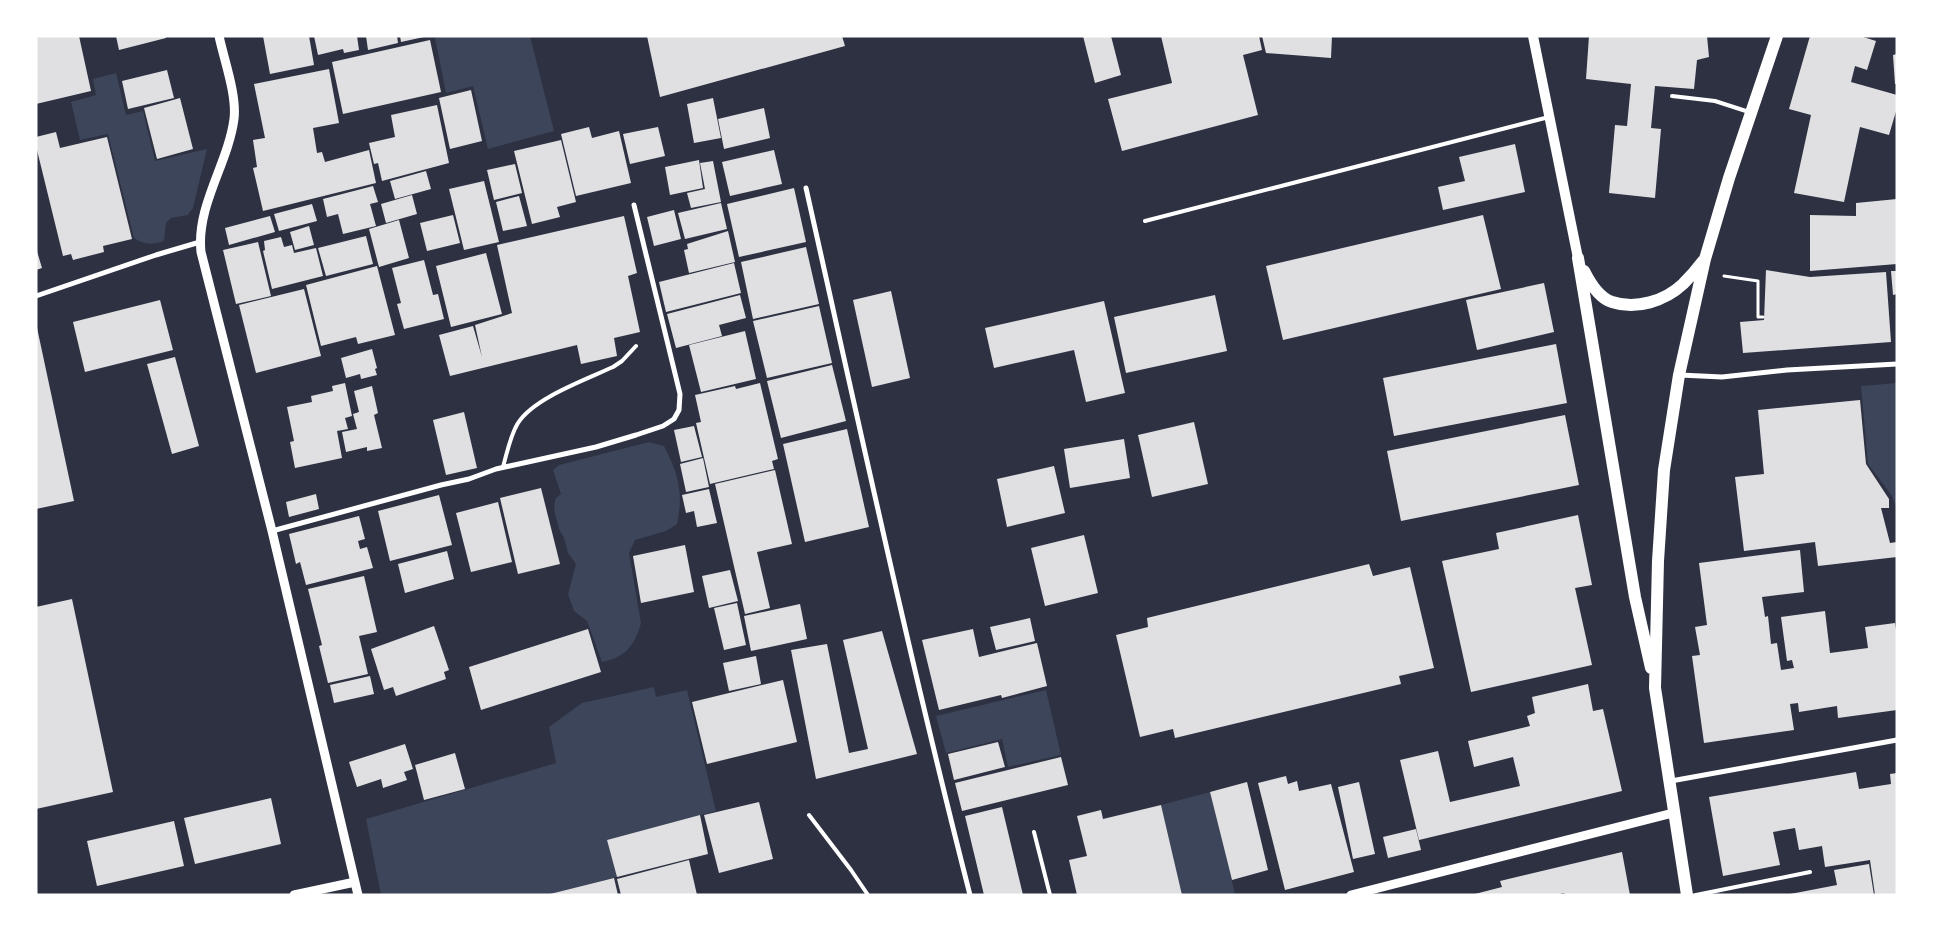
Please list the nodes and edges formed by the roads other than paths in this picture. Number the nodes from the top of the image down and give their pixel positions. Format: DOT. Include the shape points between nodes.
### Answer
graph roads {
  1 [pos="219,36"];
  2 [pos="1533,36"];
  3 [pos="1778,36"];
  4 [pos="1672,96"];
  5 [pos="1751,113"];
  6 [pos="1549,117"];
  7 [pos="806,188"];
  8 [pos="634,205"];
  9 [pos="1145,221"];
  10 [pos="200,242"];
  11 [pos="1578,258"];
  12 [pos="1705,259"];
  13 [pos="36,296"];
  14 [pos="636,346"];
  15 [pos="1897,364"];
  16 [pos="1679,375"];
  17 [pos="503,467"];
  18 [pos="272,531"];
  19 [pos="1655,688"];
  20 [pos="1897,740"];
  21 [pos="1668,782"];
  22 [pos="1673,812"];
  23 [pos="809,816"];
  24 [pos="1034,832"];
  25 [pos="1810,872"];
  26 [pos="355,882"];
  27 [pos="294,895"];
  28 [pos="358,895"];
  29 [pos="868,895"];
  30 [pos="970,895"];
  31 [pos="1050,895"];
  32 [pos="1350,895"];
  33 [pos="1687,895"];
  34 [pos="1696,895"];
  1 -- 10 [label="street" via="234,116 227,149 203,218"];
  2 -- 6 [label="main road"];
  3 -- 5 [label="main road"];
  4 -- 5 [label="lane" via="1716,101"];
  5 -- 12 [label="main road"];
  6 -- 9 [label="lane"];
  6 -- 11 [label="main road"];
  7 -- 30 [label="street" via="898,598"];
  8 -- 17 [label="street" via="680,394 678,415 663,426 596,447"];
  10 -- 13 [label="street"];
  10 -- 18 [label="street"];
  11 -- 12 [label="main road" via="1591,286 1610,302 1634,305 1663,298 1683,285"];
  11 -- 19 [label="main road" via="1635,597"];
  12 -- 16 [label="main road"];
  14 -- 17 [label="lane" via="613,367 529,410 516,426"];
  15 -- 16 [label="street" via="1722,377"];
  16 -- 19 [label="main road" via="1662,498"];
  17 -- 18 [label="street"];
  18 -- 26 [label="street"];
  19 -- 21 [label="main road"];
  20 -- 21 [label="street"];
  21 -- 22 [label="main road"];
  22 -- 32 [label="street"];
  22 -- 33 [label="main road"];
  23 -- 29 [label="lane"];
  24 -- 31 [label="lane"];
  25 -- 34 [label="lane"];
  26 -- 27 [label="street"];
  26 -- 28 [label="street"];
}
